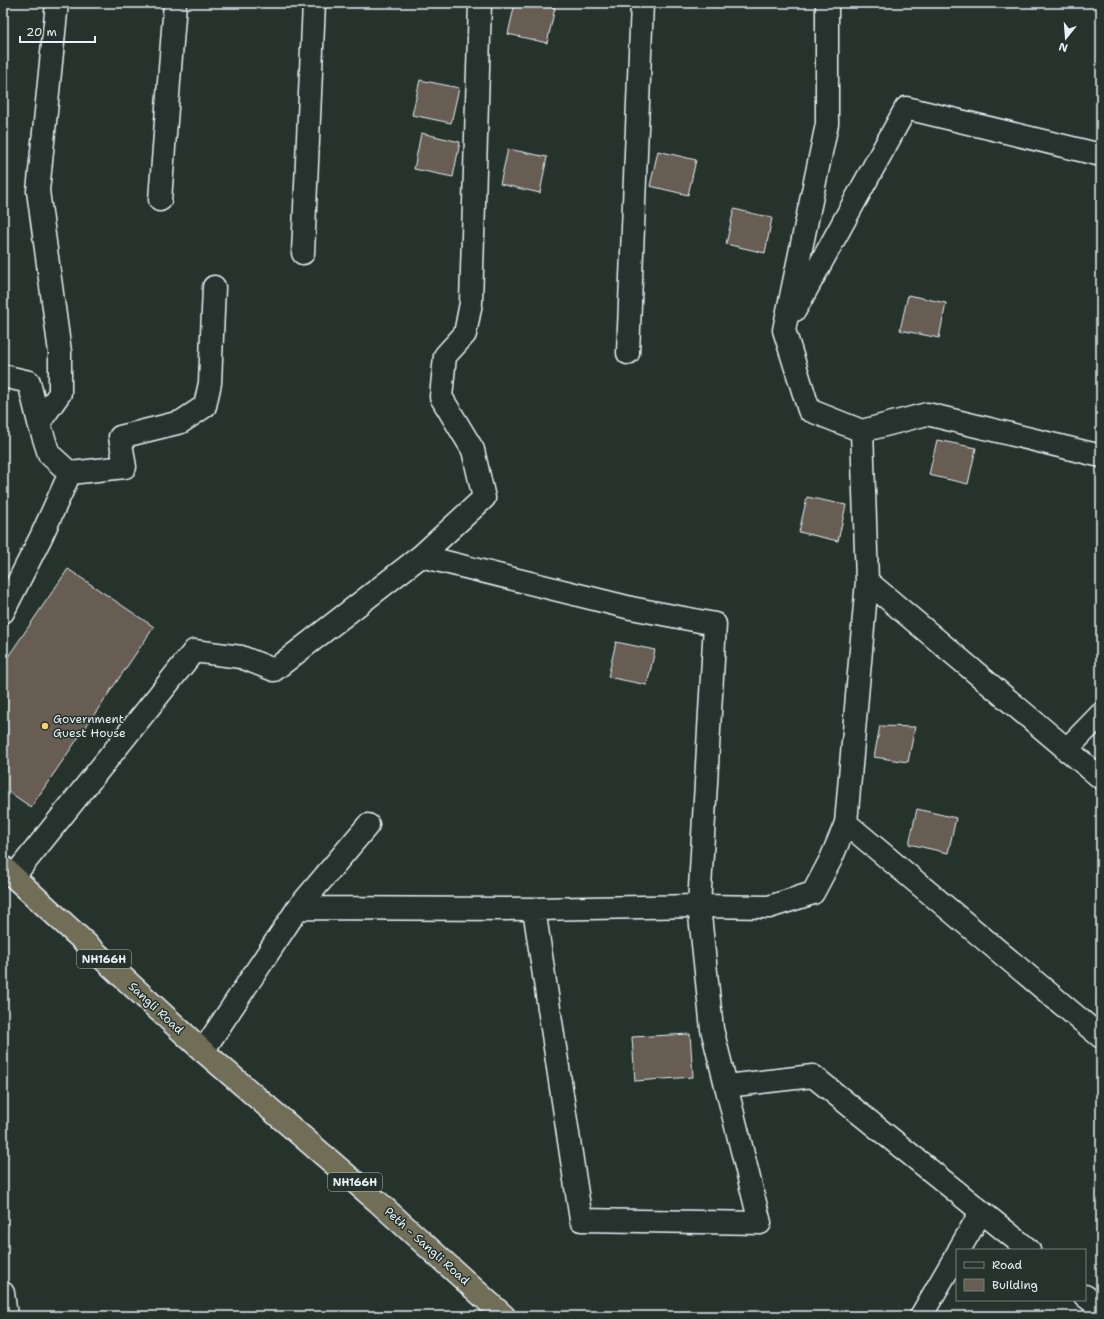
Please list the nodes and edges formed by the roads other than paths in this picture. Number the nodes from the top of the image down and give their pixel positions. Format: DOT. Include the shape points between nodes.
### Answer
graph roads {
  1 [pos="57,3"];
  2 [pos="175,3"];
  3 [pos="314,3"];
  4 [pos="480,3"];
  5 [pos="642,3"];
  6 [pos="827,3"];
  7 [pos="1101,155"];
  8 [pos="160,200"];
  9 [pos="304,253"];
  10 [pos="214,287"];
  11 [pos="784,330"];
  12 [pos="628,353"];
  13 [pos="3,376"];
  14 [pos="39,423"];
  15 [pos="862,431"];
  16 [pos="1101,456"];
  17 [pos="70,473"];
  18 [pos="421,556"];
  19 [pos="867,581"];
  20 [pos="3,612"];
  21 [pos="1101,714"];
  22 [pos="1066,750"];
  23 [pos="1101,778"];
  24 [pos="846,824"];
  25 [pos="368,825"];
  26 [pos="8,872"];
  27 [pos="699,906"];
  28 [pos="298,908"];
  29 [pos="534,908"];
  30 [pos="1101,1037"];
  31 [pos="203,1051"];
  32 [pos="726,1086"];
  33 [pos="981,1212"];
  34 [pos="960,1249"];
  35 [pos="1028,1249"];
  36 [pos="956,1256"];
  37 [pos="3,1293"];
  38 [pos="1086,1297"];
  39 [pos="1101,1308"];
  40 [pos="494,1312"];
  41 [pos="6,1316"];
  42 [pos="921,1316"];
  1 -- 14 [label="street" via="38,191 60,352 60,393"];
  2 -- 8 [label="street"];
  3 -- 9 [label="street"];
  4 -- 18 [label="street" via="471,303 464,334 445,356 441,397 473,450 484,498"];
  5 -- 12 [label="street"];
  6 -- 11 [label="street" via="827,124"];
  7 -- 11 [label="street" via="906,108"];
  10 -- 17 [label="street" via="210,383 205,406 181,422 120,437 125,467"];
  11 -- 15 [label="street" via="809,410"];
  13 -- 14 [label="street" via="29,382"];
  14 -- 17 [label="street" via="49,454"];
  15 -- 16 [label="street" via="927,414"];
  15 -- 19 [label="street"];
  17 -- 20 [label="street" via="42,538"];
  18 -- 26 [label="street" via="274,670 241,658 194,651"];
  18 -- 27 [label="street" via="632,608 715,624"];
  19 -- 22 [label="street"];
  19 -- 24 [label="street"];
  21 -- 22 [label="street"];
  22 -- 23 [label="street"];
  24 -- 27 [label="street" via="832,859 813,893 769,907"];
  24 -- 30 [label="street"];
  25 -- 28 [label="street"];
  26 -- 31 [label="highway, Sangli Road / NH166H"];
  27 -- 29 [label="street"];
  27 -- 32 [label="street" via="712,1029"];
  28 -- 29 [label="street"];
  28 -- 31 [label="street"];
  29 -- 32 [label="street" via="581,1220 760,1223"];
  31 -- 40 [label="highway, Peth - Sangli Road / NH166H" via="378,1202"];
  32 -- 33 [label="street" via="813,1076"];
  33 -- 34 [label="street"];
  33 -- 35 [label="street"];
  36 -- 42 [label="street"];
  37 -- 41 [label="street"];
  38 -- 39 [label="street"];
}
